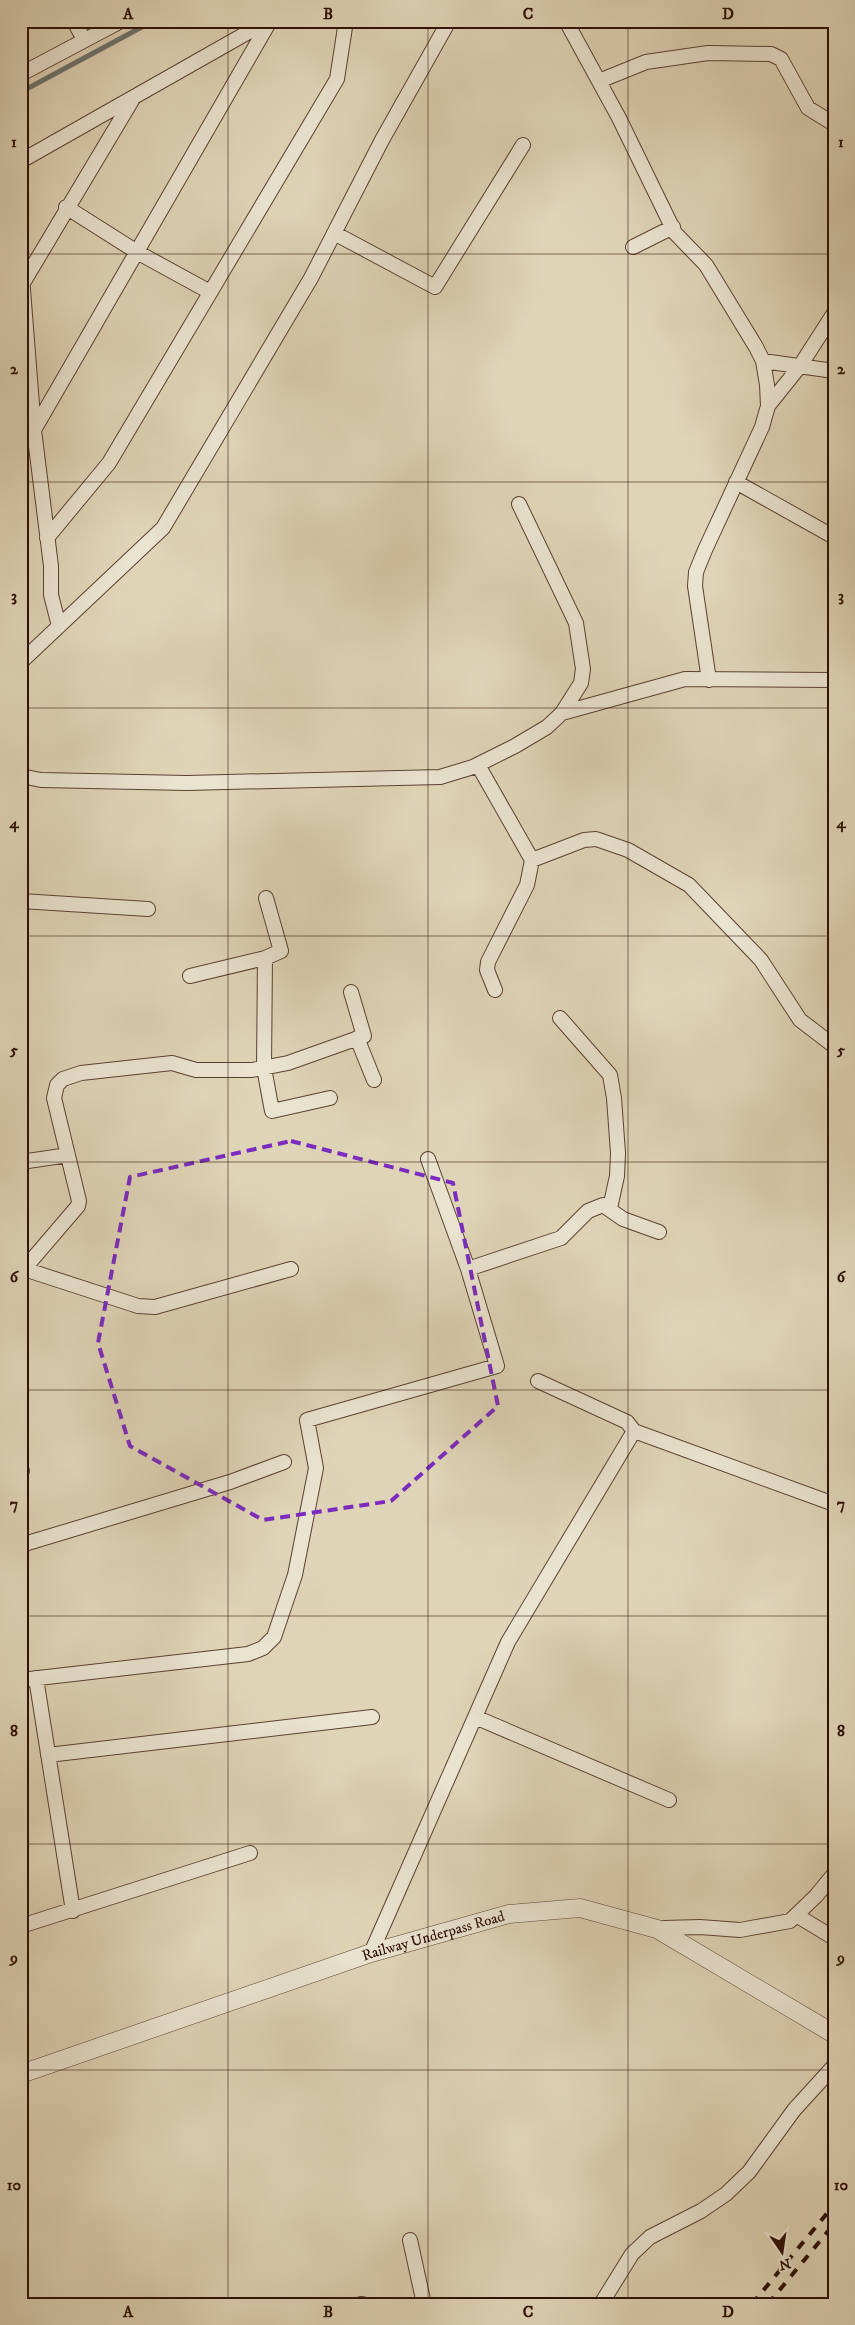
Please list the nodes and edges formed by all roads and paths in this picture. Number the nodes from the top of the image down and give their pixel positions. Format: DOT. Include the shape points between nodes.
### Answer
graph roads {
  1 [pos="74,21"];
  2 [pos="121,21"];
  3 [pos="269,21"];
  4 [pos="346,21"];
  5 [pos="449,21"];
  6 [pos="566,21"];
  7 [pos="84,40"];
  8 [pos="21,74"];
  9 [pos="599,80"];
  10 [pos="134,97"];
  11 [pos="834,124"];
  12 [pos="523,145"];
  13 [pos="21,160"];
  14 [pos="66,207"];
  15 [pos="672,227"];
  16 [pos="334,233"];
  17 [pos="633,247"];
  18 [pos="137,252"];
  19 [pos="21,264"];
  20 [pos="23,283"];
  21 [pos="210,292"];
  22 [pos="834,313"];
  23 [pos="763,361"];
  24 [pos="800,366"];
  25 [pos="834,371"];
  26 [pos="768,406"];
  27 [pos="34,430"];
  28 [pos="736,482"];
  29 [pos="519,504"];
  30 [pos="834,537"];
  31 [pos="47,538"];
  32 [pos="59,626"];
  33 [pos="21,662"];
  34 [pos="709,680"];
  35 [pos="834,680"];
  36 [pos="562,713"];
  37 [pos="478,765"];
  38 [pos="21,776"];
  39 [pos="532,860"];
  40 [pos="266,898"];
  41 [pos="21,901"];
  42 [pos="148,909"];
  43 [pos="265,958"];
  44 [pos="190,976"];
  45 [pos="495,990"];
  46 [pos="351,992"];
  47 [pos="560,1018"];
  48 [pos="357,1038"];
  49 [pos="834,1046"];
  50 [pos="264,1068"];
  51 [pos="374,1080"];
  52 [pos="330,1098"];
  53 [pos="68,1155"];
  54 [pos="428,1159"];
  55 [pos="21,1162"];
  56 [pos="610,1208"];
  57 [pos="659,1232"];
  58 [pos="23,1269"];
  59 [pos="291,1269"];
  60 [pos="468,1269"];
  61 [pos="538,1381"];
  62 [pos="634,1431"];
  63 [pos="284,1462"];
  64 [pos="834,1504"];
  65 [pos="21,1545"];
  66 [pos="36,1678"];
  67 [pos="21,1680"];
  68 [pos="475,1716"];
  69 [pos="372,1717"];
  70 [pos="48,1755"];
  71 [pos="669,1800"];
  72 [pos="250,1853"];
  73 [pos="834,1874"];
  74 [pos="73,1911"];
  75 [pos="796,1915"];
  76 [pos="21,1926"];
  77 [pos="661,1932"];
  78 [pos="834,1938"];
  79 [pos="371,1952"];
  80 [pos="834,2034"];
  81 [pos="834,2066"];
  82 [pos="21,2074"];
  83 [pos="410,2240"];
  84 [pos="424,2304"];
  85 [pos="601,2304"];
  1 -- 7 [label="street"];
  2 -- 7 [label="street"];
  3 -- 10 [label="street"];
  3 -- 18 [label="street"];
  4 -- 21 [label="street" via="336,79"];
  5 -- 16 [label="street"];
  6 -- 9 [label="street"];
  7 -- 8 [label="street"];
  9 -- 11 [label="street" via="646,62 708,53 770,54 781,59 808,108"];
  9 -- 15 [label="street"];
  10 -- 13 [label="street"];
  10 -- 14 [label="street"];
  12 -- 16 [label="street" via="435,287"];
  14 -- 18 [label="street"];
  14 -- 20 [label="street"];
  15 -- 17 [label="street"];
  15 -- 23 [label="street" via="706,264"];
  16 -- 32 [label="street" via="311,278 163,528"];
  18 -- 21 [label="street"];
  18 -- 27 [label="street"];
  19 -- 20 [label="street"];
  20 -- 27 [label="street"];
  21 -- 31 [label="street" via="109,463"];
  22 -- 24 [label="street"];
  23 -- 24 [label="street"];
  23 -- 26 [label="street"];
  24 -- 25 [label="street"];
  24 -- 26 [label="street"];
  26 -- 28 [label="street" via="762,427"];
  27 -- 31 [label="street"];
  28 -- 30 [label="street"];
  28 -- 34 [label="street" via="696,572 695,586"];
  29 -- 36 [label="street" via="576,623 583,669 581,683"];
  31 -- 32 [label="street" via="51,595"];
  32 -- 33 [label="street"];
  34 -- 35 [label="street"];
  34 -- 36 [label="street" via="685,680"];
  36 -- 37 [label="street" via="547,727"];
  37 -- 38 [label="street" via="440,777 187,782 41,780"];
  37 -- 39 [label="street"];
  39 -- 45 [label="street" via="522,897 488,962 487,970"];
  39 -- 49 [label="street" via="584,840 596,840 628,850 689,885 761,960 800,1020"];
  40 -- 43 [label="street" via="281,951"];
  41 -- 42 [label="street"];
  43 -- 44 [label="street"];
  43 -- 50 [label="street"];
  46 -- 48 [label="street" via="364,1036"];
  47 -- 56 [label="street" via="610,1075 618,1153"];
  48 -- 50 [label="street" via="288,1063"];
  48 -- 51 [label="street"];
  50 -- 52 [label="street" via="272,1111"];
  50 -- 53 [label="street" via="210,1071 172,1063 81,1073 63,1079 54,1098"];
  53 -- 55 [label="street"];
  53 -- 58 [label="street" via="78,1206"];
  54 -- 60 [label="street"];
  56 -- 57 [label="street" via="623,1219"];
  56 -- 60 [label="street" via="604,1205 588,1211 562,1238"];
  58 -- 59 [label="street" via="138,1306 155,1307"];
  60 -- 66 [label="street" via="497,1366 308,1420 316,1468 294,1575 274,1637 263,1648 248,1654"];
  61 -- 62 [label="street" via="628,1422"];
  62 -- 64 [label="street"];
  62 -- 68 [label="street" via="508,1642"];
  63 -- 65 [label="street" via="230,1482"];
  66 -- 67 [label="street"];
  66 -- 70 [label="street"];
  68 -- 71 [label="street"];
  68 -- 79 [label="street"];
  69 -- 70 [label="street"];
  70 -- 74 [label="street"];
  72 -- 74 [label="street"];
  73 -- 75 [label="street"];
  74 -- 76 [label="street"];
  75 -- 77 [label="street" via="790,1921 740,1930 688,1926 664,1928"];
  75 -- 78 [label="street"];
  77 -- 79 [label="street, Railway Underpass Road" via="580,1908 509,1914"];
  77 -- 80 [label="street, Railway Underpass Road"];
  79 -- 82 [label="street, Railway Underpass Road"];
  81 -- 85 [label="street" via="794,2110 749,2172 726,2194 701,2211 650,2237 632,2254"];
  83 -- 84 [label="street"];
}
